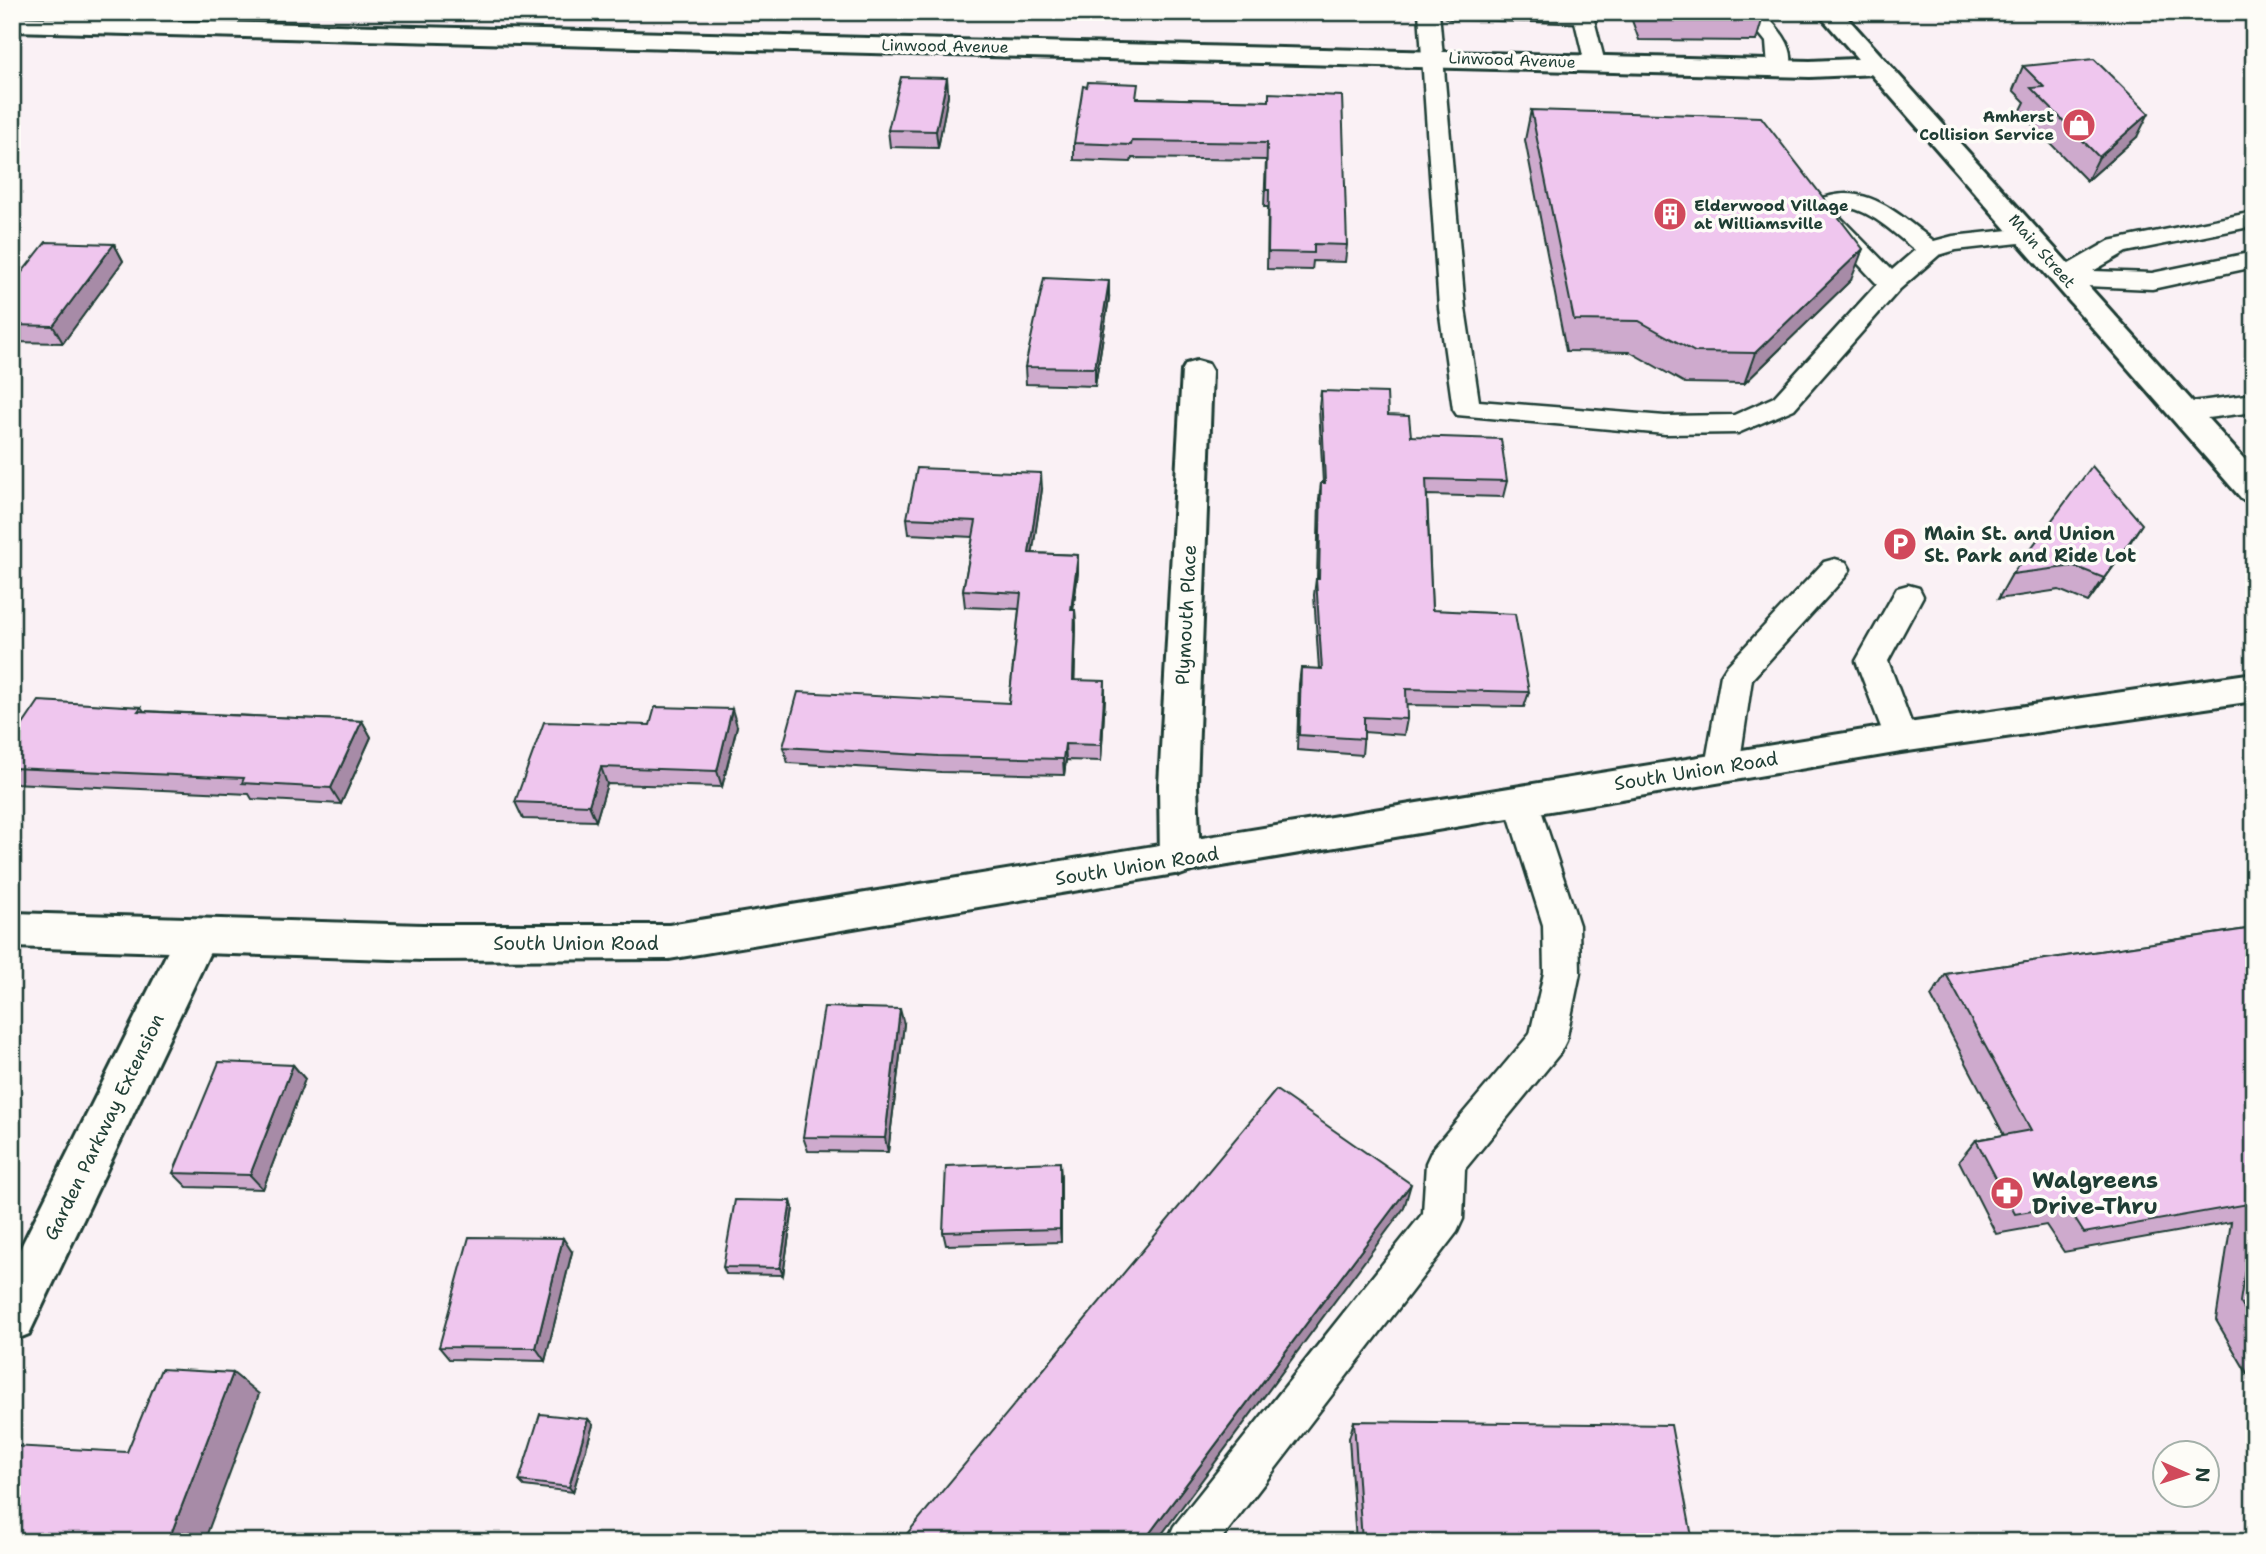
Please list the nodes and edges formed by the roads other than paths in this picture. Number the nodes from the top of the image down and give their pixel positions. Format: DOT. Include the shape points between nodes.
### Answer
graph roads {
  1 [pos="1429,12"];
  2 [pos="1452,12"];
  3 [pos="1752,12"];
  4 [pos="1829,12"];
  5 [pos="12,24"];
  6 [pos="1434,58"];
  7 [pos="1594,62"];
  8 [pos="1877,66"];
  9 [pos="1779,68"];
  10 [pos="2254,219"];
  11 [pos="2028,235"];
  12 [pos="1930,250"];
  13 [pos="2254,259"];
  14 [pos="2064,277"];
  15 [pos="1891,284"];
  16 [pos="1197,371"];
  17 [pos="2254,403"];
  18 [pos="2184,412"];
  19 [pos="2254,491"];
  20 [pos="1835,569"];
  21 [pos="1908,596"];
  22 [pos="2254,687"];
  23 [pos="1901,738"];
  24 [pos="1722,767"];
  25 [pos="1521,801"];
  26 [pos="1181,859"];
  27 [pos="12,930"];
  28 [pos="196,937"];
  29 [pos="12,1317"];
  30 [pos="1190,1542"];
  1 -- 6 [label="lane"];
  2 -- 7 [label="lane" via="1584,16"];
  3 -- 9 [label="lane" via="1777,41"];
  4 -- 8 [label="street, Main Street"];
  5 -- 6 [label="street, Linwood Avenue"];
  6 -- 7 [label="street, Linwood Avenue"];
  6 -- 15 [label="lane" via="1451,295 1466,409 1665,425 1738,424 1784,403"];
  7 -- 9 [label="street, Linwood Avenue"];
  8 -- 9 [label="street, Linwood Avenue"];
  8 -- 11 [label="street, Main Street"];
  10 -- 14 [label="lane" via="2119,246"];
  11 -- 12 [label="lane"];
  11 -- 14 [label="street, Main Street"];
  12 -- 15 [label="lane"];
  12 -- 15 [label="lane" via="1860,202 1846,199 1824,206 1823,213"];
  13 -- 14 [label="lane" via="2152,281"];
  14 -- 18 [label="street, Main Street"];
  16 -- 26 [label="street, Plymouth Place" via="1178,785"];
  17 -- 18 [label="lane"];
  18 -- 19 [label="street, Main Street"];
  20 -- 24 [label="lane" via="1737,675"];
  21 -- 23 [label="lane" via="1872,661"];
  22 -- 23 [label="street, South Union Road"];
  23 -- 24 [label="street, South Union Road"];
  24 -- 25 [label="street, South Union Road"];
  25 -- 26 [label="street, South Union Road"];
  25 -- 30 [label="lane" via="1561,925 1562,973 1548,1041 1446,1163 1443,1219"];
  26 -- 28 [label="street, South Union Road" via="669,942 563,945"];
  27 -- 28 [label="street, South Union Road"];
  28 -- 29 [label="street, Garden Parkway Extension"];
}
